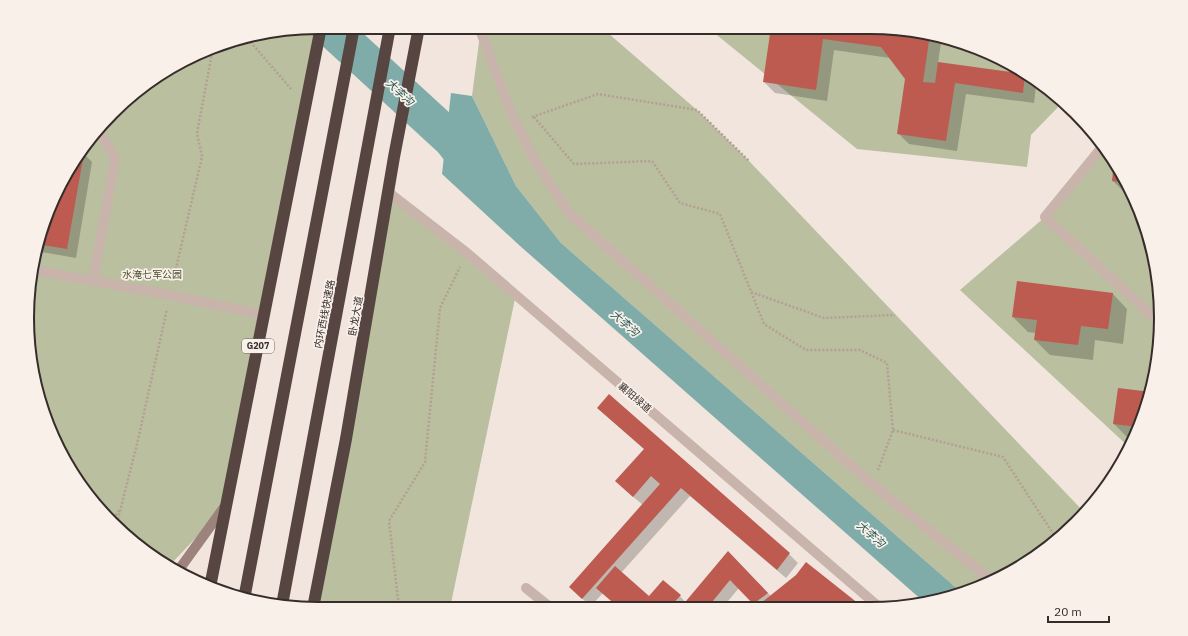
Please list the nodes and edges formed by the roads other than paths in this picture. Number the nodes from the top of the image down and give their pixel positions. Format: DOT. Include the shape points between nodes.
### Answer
graph roads {
  1 [pos="320,34"];
  2 [pos="353,34"];
  3 [pos="389,34"];
  4 [pos="417,34"];
  5 [pos="481,34"];
  6 [pos="101,134"];
  7 [pos="1099,151"];
  8 [pos="388,192"];
  9 [pos="38,271"];
  10 [pos="94,281"];
  11 [pos="264,315"];
  12 [pos="1154,317"];
  13 [pos="227,505"];
  14 [pos="181,567"];
  15 [pos="987,577"];
  16 [pos="211,581"];
  17 [pos="526,588"];
  18 [pos="245,592"];
  19 [pos="283,600"];
  20 [pos="314,602"];
  21 [pos="544,602"];
  22 [pos="873,602"];
  1 -- 11 [label="highway, G207"];
  2 -- 18 [label="highway"];
  3 -- 19 [label="highway, 内环西线快速路"];
  4 -- 8 [label="highway, 卧龙大道"];
  5 -- 15 [label="street" via="512,115 533,157 569,213 872,484"];
  6 -- 10 [label="street" via="115,159"];
  7 -- 12 [label="street" via="1045,217"];
  8 -- 20 [label="highway, 卧龙大道" via="346,439"];
  8 -- 22 [label="street, 襄阳绿道" via="467,253"];
  9 -- 10 [label="street"];
  10 -- 11 [label="street"];
  11 -- 13 [label="highway, G207"];
  13 -- 14 [label="street"];
  13 -- 16 [label="highway, G207"];
  17 -- 21 [label="street"];
}
